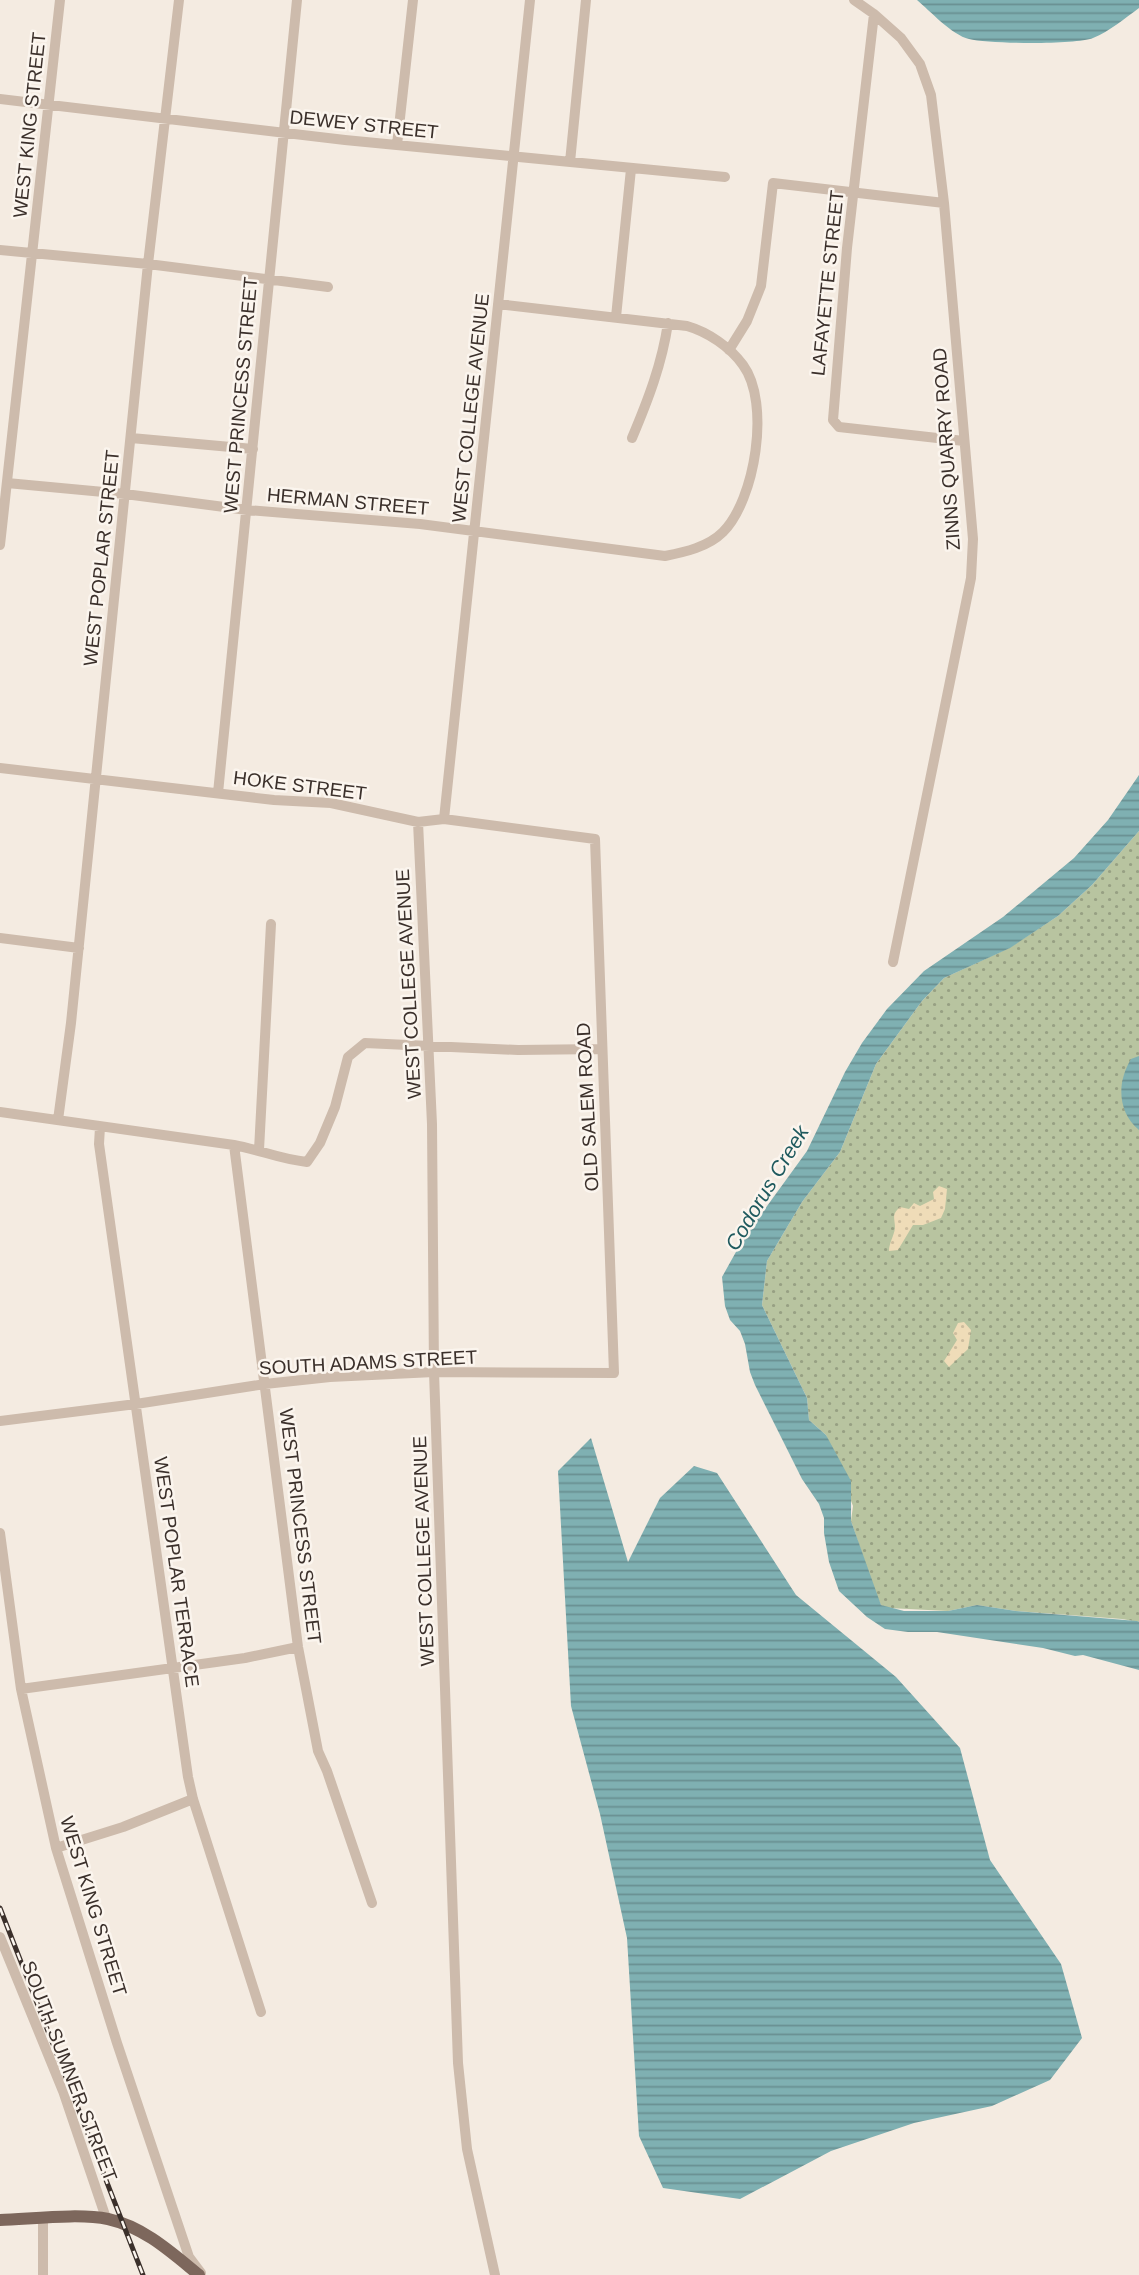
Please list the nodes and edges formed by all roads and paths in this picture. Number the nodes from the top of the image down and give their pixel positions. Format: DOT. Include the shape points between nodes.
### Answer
graph roads {
  1 [pos="60,0"];
  2 [pos="179,0"];
  3 [pos="297,0"];
  4 [pos="413,0"];
  5 [pos="530,0"];
  6 [pos="586,0"];
  7 [pos="854,0"];
  8 [pos="874,13"];
  9 [pos="0,99"];
  10 [pos="49,104"];
  11 [pos="165,117"];
  12 [pos="283,133"];
  13 [pos="397,145"];
  14 [pos="513,158"];
  15 [pos="570,162"];
  16 [pos="631,169"];
  17 [pos="725,177"];
  18 [pos="853,192"];
  19 [pos="944,203"];
  20 [pos="0,250"];
  21 [pos="33,254"];
  22 [pos="148,264"];
  23 [pos="268,280"];
  24 [pos="328,287"];
  25 [pos="498,304"];
  26 [pos="616,317"];
  27 [pos="668,323"];
  28 [pos="729,350"];
  29 [pos="131,438"];
  30 [pos="632,438"];
  31 [pos="964,441"];
  32 [pos="253,449"];
  33 [pos="7,483"];
  34 [pos="125,495"];
  35 [pos="247,510"];
  36 [pos="475,532"];
  37 [pos="0,545"];
  38 [pos="0,768"];
  39 [pos="94,779"];
  40 [pos="218,793"];
  41 [pos="444,819"];
  42 [pos="418,822"];
  43 [pos="595,839"];
  44 [pos="271,924"];
  45 [pos="0,938"];
  46 [pos="79,948"];
  47 [pos="892,962"];
  48 [pos="427,1048"];
  49 [pos="601,1049"];
  50 [pos="0,1112"];
  51 [pos="58,1120"];
  52 [pos="100,1127"];
  53 [pos="234,1145"];
  54 [pos="259,1150"];
  55 [pos="434,1372"];
  56 [pos="614,1373"];
  57 [pos="265,1384"];
  58 [pos="136,1404"];
  59 [pos="0,1421"];
  60 [pos="0,1533"];
  61 [pos="299,1647"];
  62 [pos="172,1668"];
  63 [pos="21,1689"];
  64 [pos="193,1800"];
  65 [pos="56,1848"];
  66 [pos="372,1903"];
  67 [pos="0,1937"];
  68 [pos="261,2012"];
  69 [pos="106,2218"];
  70 [pos="43,2219"];
  71 [pos="0,2220"];
  72 [pos="43,2275"];
  73 [pos="201,2275"];
  74 [pos="495,2275"];
  1 -- 10 [label="street, WEST KING STREET"];
  2 -- 11 [label="street, WEST POPLAR STREET"];
  3 -- 12 [label="street, WEST PRINCESS STREET"];
  4 -- 13 [label="street"];
  5 -- 14 [label="street, WEST COLLEGE AVENUE"];
  6 -- 15 [label="street"];
  7 -- 8 [label="street, ZINNS QUARRY ROAD"];
  8 -- 18 [label="street, LAFAYETTE STREET"];
  8 -- 19 [label="street, ZINNS QUARRY ROAD" via="920,64 931,95"];
  9 -- 10 [label="street, DEWEY STREET"];
  10 -- 11 [label="street, DEWEY STREET"];
  10 -- 21 [label="street, WEST KING STREET"];
  11 -- 12 [label="street, DEWEY STREET"];
  11 -- 22 [label="street, WEST POPLAR STREET"];
  12 -- 13 [label="street, DEWEY STREET"];
  12 -- 23 [label="street, WEST PRINCESS STREET"];
  13 -- 14 [label="street, DEWEY STREET"];
  14 -- 15 [label="street, DEWEY STREET"];
  14 -- 25 [label="street, WEST COLLEGE AVENUE"];
  15 -- 16 [label="street, DEWEY STREET"];
  16 -- 17 [label="street, DEWEY STREET"];
  16 -- 26 [label="street"];
  18 -- 19 [label="street"];
  18 -- 28 [label="street" via="773,183 761,286"];
  18 -- 31 [label="street, LAFAYETTE STREET" via="832,420 839,427"];
  19 -- 31 [label="street, ZINNS QUARRY ROAD"];
  20 -- 21 [label="street"];
  21 -- 22 [label="street"];
  21 -- 33 [label="street, WEST KING STREET"];
  22 -- 23 [label="street"];
  22 -- 29 [label="street, WEST POPLAR STREET"];
  23 -- 24 [label="street"];
  23 -- 32 [label="street, WEST PRINCESS STREET"];
  25 -- 26 [label="street"];
  25 -- 36 [label="street, WEST COLLEGE AVENUE"];
  26 -- 27 [label="street"];
  27 -- 28 [label="street" via="704,331"];
  27 -- 30 [label="street" via="655,383"];
  28 -- 36 [label="street, HERMAN STREET" via="744,366 758,418 746,494 722,533 686,552 664,556"];
  29 -- 32 [label="street"];
  29 -- 34 [label="street, WEST POPLAR STREET"];
  31 -- 47 [label="street, ZINNS QUARRY ROAD" via="973,539 971,578"];
  32 -- 35 [label="street, WEST PRINCESS STREET"];
  33 -- 34 [label="street, HERMAN STREET"];
  33 -- 37 [label="street, WEST KING STREET"];
  34 -- 35 [label="street, HERMAN STREET"];
  34 -- 39 [label="street, WEST POPLAR STREET"];
  35 -- 36 [label="street, HERMAN STREET"];
  35 -- 40 [label="street, WEST PRINCESS STREET"];
  36 -- 41 [label="street, WEST COLLEGE AVENUE"];
  38 -- 39 [label="street, HOKE STREET"];
  39 -- 40 [label="street, HOKE STREET"];
  39 -- 46 [label="street, WEST POPLAR STREET"];
  40 -- 42 [label="street, HOKE STREET" via="331,803"];
  41 -- 42 [label="street, HOKE STREET"];
  41 -- 43 [label="street, HOKE STREET"];
  42 -- 48 [label="street, WEST COLLEGE AVENUE"];
  43 -- 49 [label="street, OLD SALEM ROAD"];
  44 -- 54 [label="street"];
  45 -- 46 [label="street"];
  46 -- 51 [label="street, WEST POPLAR STREET"];
  48 -- 49 [label="street"];
  48 -- 54 [label="street" via="365,1044 348,1057 330,1119 307,1162 281,1160"];
  48 -- 55 [label="street, WEST COLLEGE AVENUE"];
  49 -- 56 [label="street, OLD SALEM ROAD"];
  50 -- 51 [label="street"];
  51 -- 52 [label="street"];
  52 -- 53 [label="street"];
  52 -- 58 [label="street, WEST POPLAR TERRACE"];
  53 -- 54 [label="street"];
  53 -- 57 [label="street, WEST PRINCESS STREET"];
  55 -- 56 [label="street, SOUTH ADAMS STREET"];
  55 -- 57 [label="street, SOUTH ADAMS STREET"];
  55 -- 74 [label="street, WEST COLLEGE AVENUE" via="458,2063 467,2149"];
  57 -- 58 [label="street, SOUTH ADAMS STREET"];
  57 -- 61 [label="street, WEST PRINCESS STREET"];
  58 -- 59 [label="street, SOUTH ADAMS STREET"];
  58 -- 62 [label="street, WEST POPLAR TERRACE"];
  60 -- 63 [label="street, WEST KING STREET"];
  61 -- 62 [label="street"];
  61 -- 66 [label="street, WEST PRINCESS STREET" via="318,1751"];
  62 -- 63 [label="street"];
  62 -- 64 [label="street, WEST POPLAR TERRACE"];
  63 -- 65 [label="street, WEST KING STREET"];
  64 -- 65 [label="street"];
  64 -- 68 [label="street, WEST POPLAR TERRACE"];
  65 -- 73 [label="street, WEST KING STREET" via="189,2257"];
  67 -- 69 [label="street, SOUTH SUMNER STREET" via="63,2091"];
  69 -- 70 [label="main road"];
  69 -- 73 [label="main road" via="159,2242"];
  70 -- 71 [label="main road"];
  70 -- 72 [label="street"];
}
